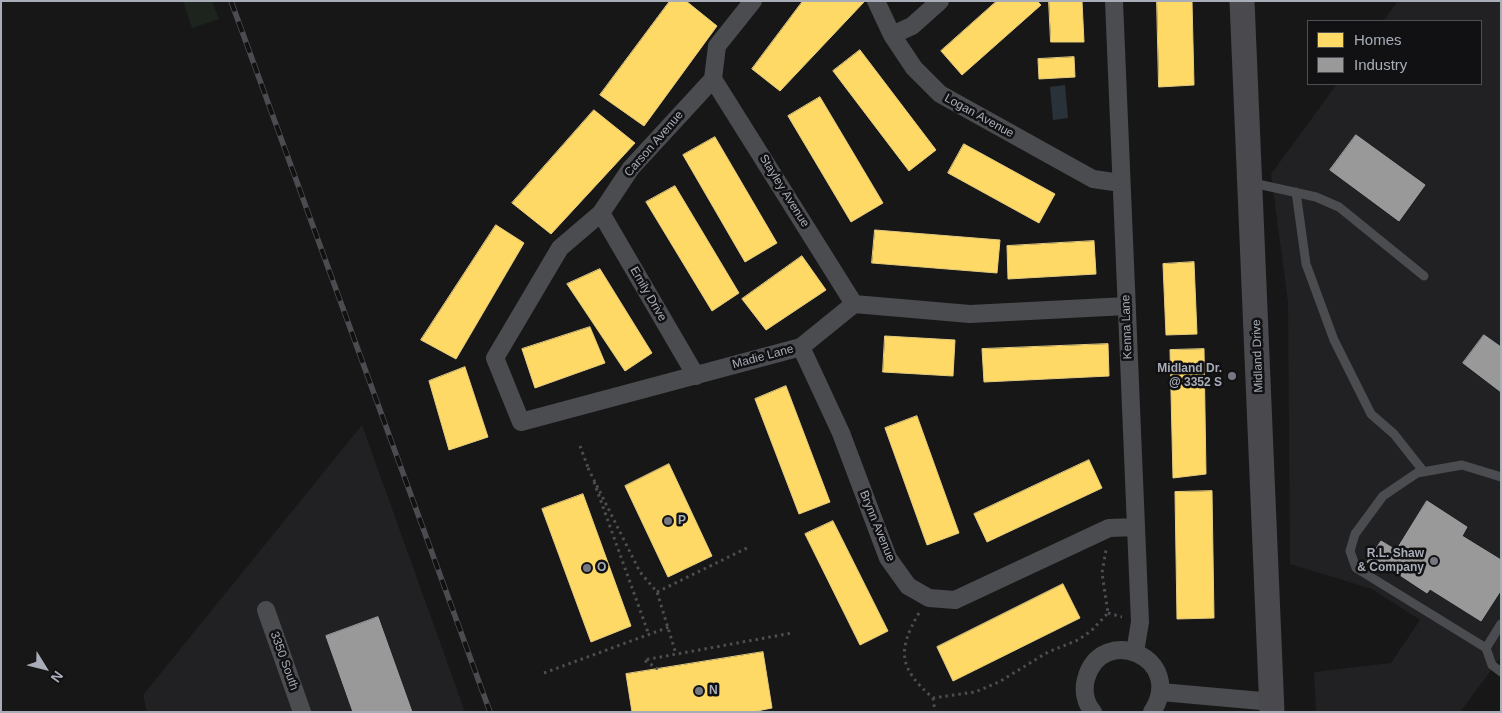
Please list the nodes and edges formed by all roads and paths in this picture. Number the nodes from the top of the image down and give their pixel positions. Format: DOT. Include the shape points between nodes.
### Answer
graph roads {
  1 [pos="753,1"];
  2 [pos="876,1"];
  3 [pos="940,1"];
  4 [pos="1114,1"];
  5 [pos="1242,1"];
  6 [pos="892,35"];
  7 [pos="713,79"];
  8 [pos="1250,182"];
  9 [pos="1121,183"];
  10 [pos="1296,192"];
  11 [pos="601,213"];
  12 [pos="1424,276"];
  13 [pos="854,304"];
  14 [pos="1126,306"];
  15 [pos="801,347"];
  16 [pos="495,358"];
  17 [pos="696,376"];
  18 [pos="580,446"];
  19 [pos="588,468"];
  20 [pos="1424,472"];
  21 [pos="1501,477"];
  22 [pos="1136,527"];
  23 [pos="1109,528"];
  24 [pos="749,547"];
  25 [pos="657,592"];
  26 [pos="929,598"];
  27 [pos="266,610"];
  28 [pos="1501,624"];
  29 [pos="669,627"];
  30 [pos="792,633"];
  31 [pos="649,635"];
  32 [pos="1486,648"];
  33 [pos="1136,652"];
  34 [pos="676,654"];
  35 [pos="658,669"];
  36 [pos="1501,672"];
  37 [pos="544,673"];
  38 [pos="1160,692"];
  39 [pos="934,698"];
  40 [pos="1272,707"];
  41 [pos="302,712"];
  42 [pos="935,712"];
  43 [pos="1093,712"];
  44 [pos="1152,712"];
  1 -- 7 [label="street" via="717,46"];
  2 -- 6 [label="street, Logan Avenue"];
  3 -- 6 [label="street" via="912,26"];
  4 -- 9 [label="street, Kenna Lane"];
  5 -- 8 [label="main road, Midland Drive"];
  6 -- 9 [label="street, Logan Avenue" via="914,68 940,94 1093,179"];
  7 -- 11 [label="street, Carson Avenue" via="631,168"];
  7 -- 13 [label="street, Stayley Avenue"];
  8 -- 10 [label="lane"];
  8 -- 40 [label="main road, Midland Drive"];
  9 -- 14 [label="street, Kenna Lane"];
  10 -- 12 [label="lane" via="1339,207"];
  10 -- 20 [label="lane" via="1306,264 1334,340 1371,414 1394,434"];
  11 -- 16 [label="street, Carson Avenue" via="560,248"];
  11 -- 17 [label="street, Emily Drive"];
  13 -- 14 [label="street" via="970,314"];
  13 -- 15 [label="street, Madie Lane"];
  14 -- 22 [label="street, Kenna Lane"];
  15 -- 17 [label="street, Madie Lane"];
  15 -- 26 [label="street, Brynn Avenue" via="841,433 888,558 908,586"];
  16 -- 17 [label="street, Madie Lane" via="521,422"];
  18 -- 19 [label="path"];
  19 -- 25 [label="path" via="640,572"];
  19 -- 31 [label="path"];
  20 -- 21 [label="lane" via="1462,464"];
  20 -- 32 [label="lane" via="1417,473 1383,496 1355,534 1350,551 1356,568"];
  22 -- 23 [label="street, Brynn Avenue"];
  22 -- 33 [label="street, Kenna Lane" via="1140,622"];
  23 -- 26 [label="street, Brynn Avenue" via="955,600"];
  23 -- 39 [label="path" via="1102,573 1108,613 1091,631 999,682 975,692"];
  24 -- 25 [label="path"];
  25 -- 29 [label="path"];
  26 -- 39 [label="path" via="905,642 905,656 909,673"];
  27 -- 41 [label="street, 3350 South"];
  28 -- 32 [label="lane"];
  29 -- 31 [label="path"];
  29 -- 34 [label="path"];
  30 -- 34 [label="path"];
  31 -- 37 [label="path"];
  32 -- 36 [label="lane" via="1492,665"];
  33 -- 38 [label="street" via="1154,666 1160,678"];
  33 -- 43 [label="street" via="1112,651 1095,661 1084,685"];
  34 -- 35 [label="path" via="644,660"];
  38 -- 40 [label="street"];
  38 -- 44 [label="street"];
  39 -- 42 [label="path"];
}
